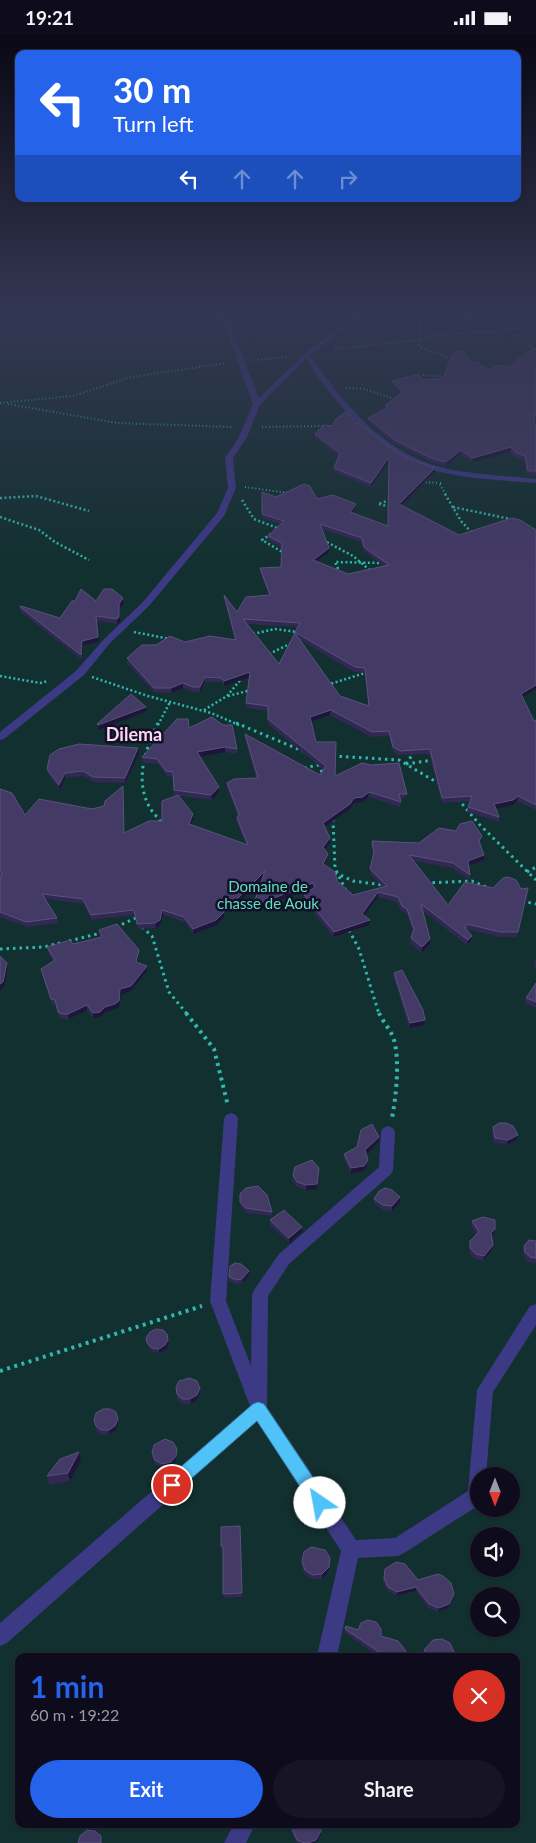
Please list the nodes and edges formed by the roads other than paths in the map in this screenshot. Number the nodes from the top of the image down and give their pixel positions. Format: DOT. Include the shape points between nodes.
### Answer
graph roads {
  1 [pos="255,397"];
  2 [pos="264,397"];
  3 [pos="339,397"];
  4 [pos="257,404"];
  5 [pos="536,481"];
  6 [pos="0,737"];
  7 [pos="231,1119"];
  8 [pos="388,1132"];
  9 [pos="536,1311"];
  10 [pos="258,1409"];
  11 [pos="351,1549"];
  12 [pos="0,1636"];
  13 [pos="328,1653"];
  14 [pos="243,1828"];
  15 [pos="235,1843"];
  1 -- 4 [label="street"];
  2 -- 4 [label="street"];
  3 -- 5 [label="street" via="368,429 396,450 428,465"];
  4 -- 6 [label="street" via="243,437 228,458 232,487 221,513 175,571 80,673"];
  7 -- 10 [label="street" via="218,1301"];
  8 -- 10 [label="street" via="386,1170 284,1259 260,1295"];
  9 -- 11 [label="street" via="485,1390 476,1496 398,1547"];
  10 -- 11 [label="street"];
  10 -- 12 [label="street"];
  11 -- 13 [label="street"];
  14 -- 15 [label="street"];
}
